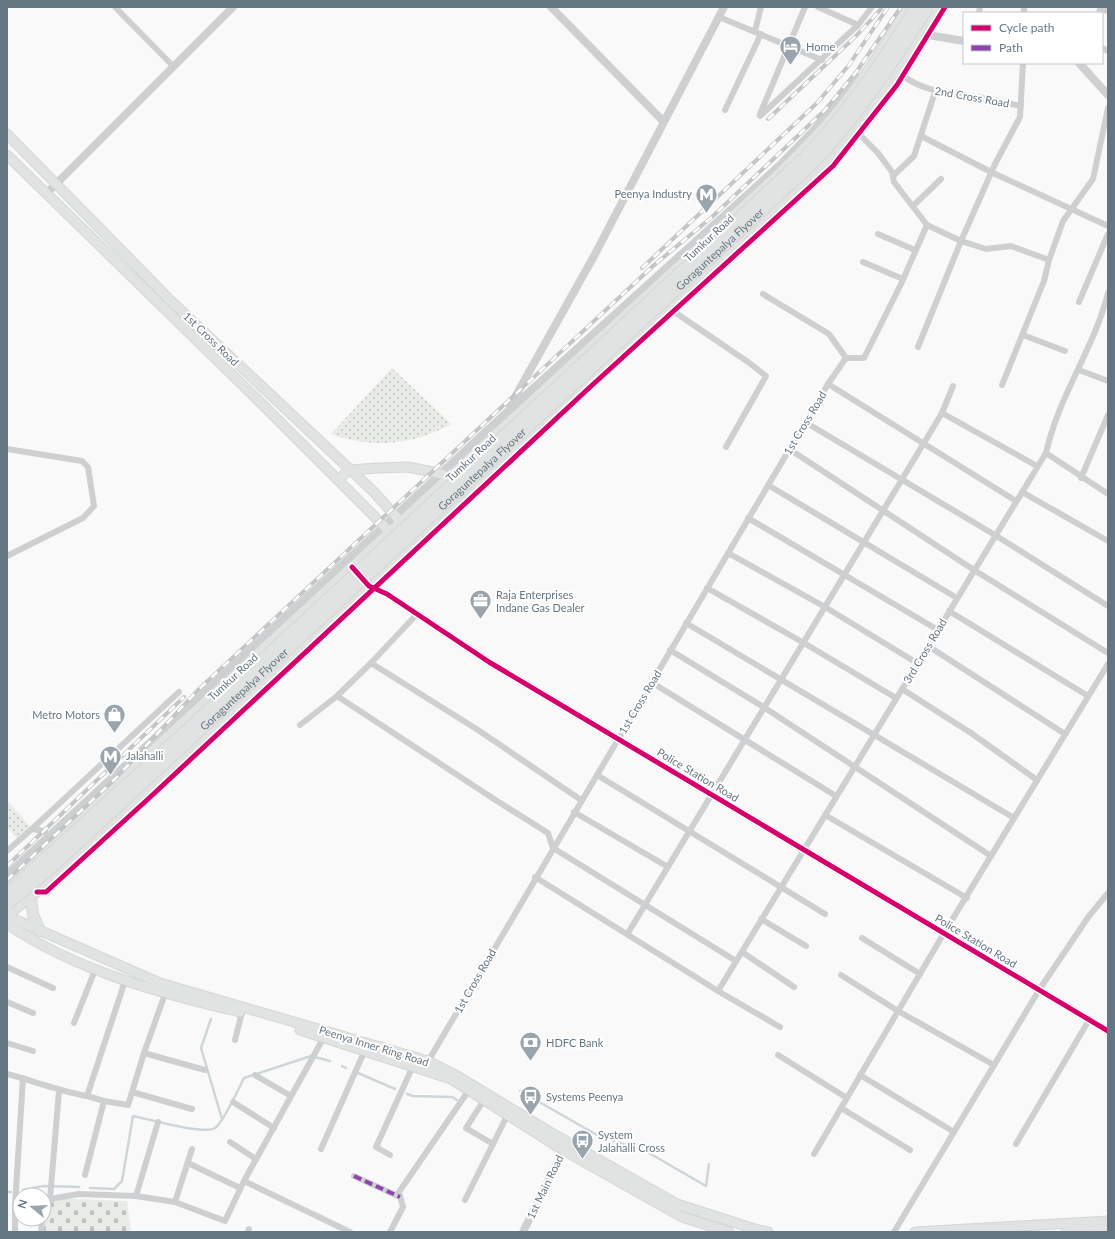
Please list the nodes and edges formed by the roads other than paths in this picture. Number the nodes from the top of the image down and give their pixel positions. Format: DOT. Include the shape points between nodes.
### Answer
graph roads {
  1 [pos="115,7"];
  2 [pos="232,7"];
  3 [pos="551,7"];
  4 [pos="724,7"];
  5 [pos="761,7"];
  6 [pos="805,7"];
  7 [pos="818,7"];
  8 [pos="872,7"];
  9 [pos="903,7"];
  10 [pos="909,7"];
  11 [pos="916,7"];
  12 [pos="928,7"];
  13 [pos="938,7"];
  14 [pos="945,7"];
  15 [pos="1108,11"];
  16 [pos="1099,12"];
  17 [pos="719,17"];
  18 [pos="858,25"];
  19 [pos="758,33"];
  20 [pos="928,35"];
  21 [pos="963,41"];
  22 [pos="789,45"];
  23 [pos="822,60"];
  24 [pos="1024,64"];
  25 [pos="1081,64"];
  26 [pos="174,67"];
  27 [pos="903,76"];
  28 [pos="935,92"];
  29 [pos="1108,95"];
  30 [pos="1021,106"];
  31 [pos="1108,108"];
  32 [pos="724,110"];
  33 [pos="663,121"];
  34 [pos="7,134"];
  35 [pos="859,134"];
  36 [pos="921,136"];
  37 [pos="7,155"];
  38 [pos="991,172"];
  39 [pos="893,176"];
  40 [pos="941,179"];
  41 [pos="57,183"];
  42 [pos="46,194"];
  43 [pos="913,206"];
  44 [pos="1072,210"];
  45 [pos="927,225"];
  46 [pos="1108,226"];
  47 [pos="878,234"];
  48 [pos="1108,234"];
  49 [pos="961,241"];
  50 [pos="916,250"];
  51 [pos="1048,260"];
  52 [pos="863,262"];
  53 [pos="903,279"];
  54 [pos="1108,293"];
  55 [pos="763,294"];
  56 [pos="1079,302"];
  57 [pos="673,311"];
  58 [pos="1023,335"];
  59 [pos="918,347"];
  60 [pos="1065,351"];
  61 [pos="846,358"];
  62 [pos="1079,370"];
  63 [pos="1108,381"];
  64 [pos="828,384"];
  65 [pos="1002,384"];
  66 [pos="953,386"];
  67 [pos="506,413"];
  68 [pos="942,413"];
  69 [pos="1108,415"];
  70 [pos="805,422"];
  71 [pos="924,443"];
  72 [pos="726,447"];
  73 [pos="7,449"];
  74 [pos="789,449"];
  75 [pos="1046,453"];
  76 [pos="1037,466"];
  77 [pos="349,470"];
  78 [pos="442,474"];
  79 [pos="1081,478"];
  80 [pos="338,479"];
  81 [pos="902,480"];
  82 [pos="768,485"];
  83 [pos="1022,492"];
  84 [pos="1108,494"];
  85 [pos="1016,501"];
  86 [pos="883,511"];
  87 [pos="748,518"];
  88 [pos="399,519"];
  89 [pos="388,529"];
  90 [pos="995,535"];
  91 [pos="417,542"];
  92 [pos="1108,542"];
  93 [pos="864,543"];
  94 [pos="407,551"];
  95 [pos="728,553"];
  96 [pos="7,556"];
  97 [pos="352,567"];
  98 [pos="974,570"];
  99 [pos="844,576"];
  100 [pos="372,587"];
  101 [pos="707,588"];
  102 [pos="957,598"];
  103 [pos="1108,606"];
  104 [pos="825,607"];
  105 [pos="949,611"];
  106 [pos="417,614"];
  107 [pos="686,623"];
  108 [pos="938,630"];
  109 [pos="804,642"];
  110 [pos="928,646"];
  111 [pos="670,650"];
  112 [pos="1108,653"];
  113 [pos="372,663"];
  114 [pos="917,663"];
  115 [pos="1108,664"];
  116 [pos="780,681"];
  117 [pos="651,682"];
  118 [pos="902,689"];
  119 [pos="179,692"];
  120 [pos="337,696"];
  121 [pos="1088,696"];
  122 [pos="896,698"];
  123 [pos="765,708"];
  124 [pos="300,725"];
  125 [pos="1066,734"];
  126 [pos="873,736"];
  127 [pos="618,738"];
  128 [pos="745,739"];
  129 [pos="855,766"];
  130 [pos="597,775"];
  131 [pos="1037,780"];
  132 [pos="712,794"];
  133 [pos="836,796"];
  134 [pos="581,800"];
  135 [pos="574,812"];
  136 [pos="825,815"];
  137 [pos="1014,818"];
  138 [pos="32,829"];
  139 [pos="690,830"];
  140 [pos="49,836"];
  141 [pos="553,848"];
  142 [pos="804,850"];
  143 [pos="7,851"];
  144 [pos="991,856"];
  145 [pos="668,866"];
  146 [pos="7,875"];
  147 [pos="536,877"];
  148 [pos="7,885"];
  149 [pos="781,887"];
  150 [pos="7,893"];
  151 [pos="1108,893"];
  152 [pos="34,895"];
  153 [pos="967,898"];
  154 [pos="7,904"];
  155 [pos="645,905"];
  156 [pos="825,914"];
  157 [pos="7,916"];
  158 [pos="761,919"];
  159 [pos="7,924"];
  160 [pos="40,931"];
  161 [pos="628,933"];
  162 [pos="944,933"];
  163 [pos="862,938"];
  164 [pos="806,946"];
  165 [pos="742,952"];
  166 [pos="736,961"];
  167 [pos="7,967"];
  168 [pos="95,970"];
  169 [pos="841,974"];
  170 [pos="920,974"];
  171 [pos="125,981"];
  172 [pos="794,987"];
  173 [pos="52,988"];
  174 [pos="1039,990"];
  175 [pos="718,991"];
  176 [pos="165,994"];
  177 [pos="7,1002"];
  178 [pos="898,1011"];
  179 [pos="242,1012"];
  180 [pos="33,1013"];
  181 [pos="1089,1020"];
  182 [pos="74,1023"];
  183 [pos="780,1027"];
  184 [pos="1108,1031"];
  185 [pos="324,1037"];
  186 [pos="235,1040"];
  187 [pos="7,1043"];
  188 [pos="365,1050"];
  189 [pos="33,1051"];
  190 [pos="144,1053"];
  191 [pos="778,1055"];
  192 [pos="428,1061"];
  193 [pos="994,1065"];
  194 [pos="413,1066"];
  195 [pos="204,1070"];
  196 [pos="424,1070"];
  197 [pos="7,1074"];
  198 [pos="255,1075"];
  199 [pos="860,1075"];
  200 [pos="23,1078"];
  201 [pos="469,1090"];
  202 [pos="59,1091"];
  203 [pos="132,1092"];
  204 [pos="87,1096"];
  205 [pos="291,1096"];
  206 [pos="847,1098"];
  207 [pos="104,1100"];
  208 [pos="484,1100"];
  209 [pos="233,1102"];
  210 [pos="841,1108"];
  211 [pos="192,1109"];
  212 [pos="507,1116"];
  213 [pos="158,1122"];
  214 [pos="274,1128"];
  215 [pos="954,1132"];
  216 [pos="230,1142"];
  217 [pos="493,1144"];
  218 [pos="1016,1144"];
  219 [pos="566,1146"];
  220 [pos="321,1149"];
  221 [pos="192,1150"];
  222 [pos="910,1150"];
  223 [pos="814,1154"];
  224 [pos="390,1155"];
  225 [pos="256,1159"];
  226 [pos="188,1162"];
  227 [pos="85,1175"];
  228 [pos="354,1176"];
  229 [pos="244,1181"];
  230 [pos="19,1187"];
  231 [pos="50,1187"];
  232 [pos="240,1188"];
  233 [pos="136,1196"];
  234 [pos="400,1197"];
  235 [pos="52,1198"];
  236 [pos="465,1200"];
  237 [pos="175,1202"];
  238 [pos="1108,1221"];
  239 [pos="1108,1230"];
  240 [pos="350,1232"];
  241 [pos="390,1232"];
  242 [pos="523,1232"];
  243 [pos="729,1232"];
  244 [pos="768,1232"];
  245 [pos="894,1232"];
  246 [pos="915,1232"];
  247 [pos="1066,1232"];
  1 -- 26 [label="street"];
  2 -- 26 [label="street"];
  3 -- 33 [label="street"];
  4 -- 17 [label="street"];
  5 -- 19 [label="street"];
  6 -- 22 [label="street"];
  7 -- 18 [label="street"];
  8 -- 18 [label="street"];
  9 -- 67 [label="street" via="855,82 797,148"];
  10 -- 88 [label="highway, Tumkur Road" via="855,89 813,140"];
  11 -- 150 [label="highway, Goraguntepalya Flyover, bridge" via="864,87 834,127 804,159"];
  12 -- 154 [label="highway, Goraguntepalya Flyover, bridge" via="878,85 844,129 813,163 51,868"];
  13 -- 91 [label="highway" via="890,84 832,156"];
  14 -- 20 [label="street"];
  15 -- 16 [label="street" via="1100,9"];
  17 -- 19 [label="street"];
  17 -- 33 [label="street"];
  18 -- 23 [label="street"];
  19 -- 22 [label="street"];
  19 -- 32 [label="street"];
  20 -- 21 [label="street"];
  20 -- 27 [label="street"];
  22 -- 23 [label="street"];
  22 -- 23 [label="street" via="760,116"];
  24 -- 30 [label="street"];
  25 -- 29 [label="street"];
  26 -- 41 [label="street"];
  27 -- 28 [label="street, 2nd Cross Road"];
  27 -- 35 [label="street"];
  28 -- 30 [label="street, 2nd Cross Road"];
  28 -- 36 [label="street"];
  30 -- 38 [label="street" via="1020,117"];
  31 -- 44 [label="street" via="1093,179"];
  33 -- 67 [label="street" via="594,256"];
  34 -- 41 [label="main road, 1st Cross Road"];
  35 -- 39 [label="street" via="878,153"];
  35 -- 57 [label="street" via="833,166"];
  36 -- 38 [label="street"];
  36 -- 39 [label="street" via="914,156"];
  37 -- 42 [label="main road, 1st Cross Road"];
  38 -- 44 [label="street"];
  38 -- 49 [label="street"];
  39 -- 43 [label="street" via="894,182"];
  40 -- 43 [label="street"];
  41 -- 42 [label="street"];
  41 -- 77 [label="main road, 1st Cross Road" via="176,306"];
  42 -- 80 [label="main road, 1st Cross Road"];
  43 -- 45 [label="street"];
  44 -- 46 [label="street"];
  44 -- 51 [label="street" via="1063,221"];
  45 -- 49 [label="street"];
  45 -- 50 [label="street"];
  47 -- 50 [label="street"];
  48 -- 56 [label="street"];
  49 -- 51 [label="street" via="986,249 1010,246"];
  49 -- 59 [label="street"];
  50 -- 53 [label="street"];
  51 -- 58 [label="street" via="1044,281"];
  52 -- 53 [label="street"];
  53 -- 61 [label="street" via="864,358"];
  54 -- 62 [label="street, 3rd Cross Road" via="1103,314"];
  55 -- 61 [label="street" via="829,334"];
  57 -- 72 [label="street" via="766,376"];
  57 -- 100 [label="street"];
  58 -- 60 [label="street"];
  58 -- 65 [label="street"];
  61 -- 64 [label="street, 1st Cross Road"];
  62 -- 63 [label="street"];
  62 -- 75 [label="street, 3rd Cross Road" via="1056,419"];
  64 -- 70 [label="street, 1st Cross Road"];
  64 -- 71 [label="street"];
  66 -- 68 [label="street"];
  67 -- 78 [label="street"];
  68 -- 71 [label="street"];
  68 -- 76 [label="street"];
  69 -- 79 [label="street"];
  70 -- 74 [label="street, 1st Cross Road"];
  70 -- 81 [label="street"];
  71 -- 81 [label="street"];
  71 -- 85 [label="street"];
  73 -- 96 [label="street" via="82,461 88,467 94,506 83,518"];
  74 -- 82 [label="street, 1st Cross Road"];
  74 -- 86 [label="street"];
  75 -- 76 [label="street, 3rd Cross Road"];
  75 -- 79 [label="street"];
  76 -- 83 [label="street, 3rd Cross Road"];
  77 -- 78 [label="main road" via="408,467"];
  77 -- 80 [label="main road"];
  77 -- 88 [label="main road, 1st Cross Road"];
  78 -- 88 [label="street"];
  79 -- 84 [label="street"];
  80 -- 89 [label="main road, 1st Cross Road"];
  81 -- 86 [label="street"];
  81 -- 90 [label="street"];
  82 -- 87 [label="street, 1st Cross Road"];
  82 -- 93 [label="street"];
  83 -- 85 [label="street, 3rd Cross Road"];
  83 -- 92 [label="street"];
  85 -- 90 [label="street, 3rd Cross Road"];
  86 -- 93 [label="street"];
  86 -- 98 [label="street"];
  87 -- 95 [label="street, 1st Cross Road"];
  87 -- 99 [label="street"];
  88 -- 89 [label="highway, Tumkur Road"];
  88 -- 91 [label="main road, 1st Cross Road"];
  89 -- 94 [label="main road, 1st Cross Road"];
  89 -- 97 [label="highway, Tumkur Road"];
  89 -- 140 [label="street"];
  90 -- 98 [label="street, 3rd Cross Road"];
  90 -- 103 [label="street"];
  91 -- 94 [label="highway"];
  93 -- 99 [label="street"];
  93 -- 102 [label="street"];
  94 -- 100 [label="highway"];
  95 -- 101 [label="street, 1st Cross Road"];
  95 -- 104 [label="street"];
  97 -- 100 [label="street, Police Station Road"];
  97 -- 148 [label="highway, Tumkur Road"];
  98 -- 102 [label="street, 3rd Cross Road"];
  98 -- 112 [label="street"];
  99 -- 104 [label="street"];
  99 -- 108 [label="street"];
  100 -- 106 [label="street, Police Station Road"];
  100 -- 152 [label="highway"];
  101 -- 107 [label="street, 1st Cross Road"];
  101 -- 109 [label="street"];
  102 -- 105 [label="street, 3rd Cross Road"];
  104 -- 109 [label="street"];
  104 -- 114 [label="street"];
  105 -- 108 [label="street, 3rd Cross Road"];
  105 -- 121 [label="street"];
  106 -- 113 [label="street"];
  106 -- 127 [label="street, Police Station Road" via="489,662"];
  107 -- 111 [label="street, 1st Cross Road"];
  107 -- 116 [label="street"];
  108 -- 110 [label="street, 3rd Cross Road"];
  109 -- 116 [label="street"];
  109 -- 122 [label="street"];
  110 -- 114 [label="street, 3rd Cross Road"];
  110 -- 125 [label="street"];
  111 -- 117 [label="street, 1st Cross Road"];
  111 -- 123 [label="street"];
  113 -- 120 [label="street"];
  113 -- 134 [label="street" via="478,730"];
  114 -- 118 [label="street, 3rd Cross Road"];
  115 -- 121 [label="street"];
  116 -- 123 [label="street"];
  116 -- 126 [label="street"];
  117 -- 127 [label="street, 1st Cross Road"];
  117 -- 128 [label="street"];
  118 -- 122 [label="street, 3rd Cross Road"];
  118 -- 131 [label="street" via="971,733"];
  119 -- 138 [label="street"];
  120 -- 124 [label="street"];
  120 -- 141 [label="street" via="548,833"];
  121 -- 125 [label="street"];
  122 -- 126 [label="street, 3rd Cross Road"];
  123 -- 128 [label="street"];
  123 -- 129 [label="street"];
  125 -- 131 [label="street"];
  126 -- 129 [label="street, 3rd Cross Road"];
  126 -- 137 [label="street" via="946,776"];
  127 -- 130 [label="street, 1st Cross Road"];
  127 -- 132 [label="street, Police Station Road"];
  128 -- 132 [label="street"];
  128 -- 133 [label="street"];
  129 -- 133 [label="street, 3rd Cross Road"];
  129 -- 144 [label="street"];
  130 -- 134 [label="street, 1st Cross Road"];
  130 -- 139 [label="street"];
  131 -- 137 [label="street"];
  132 -- 139 [label="street"];
  132 -- 142 [label="street, Police Station Road"];
  133 -- 136 [label="street, 3rd Cross Road"];
  134 -- 135 [label="street, 1st Cross Road"];
  135 -- 141 [label="street, 1st Cross Road"];
  135 -- 145 [label="street"];
  136 -- 142 [label="street, 3rd Cross Road"];
  136 -- 153 [label="street"];
  137 -- 144 [label="street"];
  138 -- 140 [label="street" via="44,831"];
  138 -- 143 [label="street"];
  139 -- 145 [label="street"];
  139 -- 149 [label="street"];
  140 -- 146 [label="street"];
  141 -- 147 [label="street, 1st Cross Road"];
  141 -- 155 [label="street"];
  142 -- 149 [label="street, 3rd Cross Road"];
  142 -- 162 [label="street, Police Station Road"];
  144 -- 153 [label="street"];
  145 -- 155 [label="street"];
  147 -- 161 [label="street"];
  147 -- 192 [label="street, 1st Cross Road"];
  149 -- 156 [label="street"];
  149 -- 158 [label="street, 3rd Cross Road"];
  151 -- 174 [label="street" via="1089,916"];
  152 -- 157 [label="highway"];
  152 -- 160 [label="highway" via="33,915"];
  153 -- 162 [label="street"];
  155 -- 161 [label="street"];
  155 -- 166 [label="street"];
  157 -- 160 [label="main road, Peenya Inner Ring Road"];
  158 -- 164 [label="street"];
  158 -- 165 [label="street, 3rd Cross Road"];
  159 -- 168 [label="main road, Peenya Inner Ring Road" via="28,939"];
  160 -- 192 [label="main road, Peenya Inner Ring Road" via="160,983"];
  161 -- 175 [label="street"];
  162 -- 170 [label="street"];
  162 -- 174 [label="street, Police Station Road"];
  163 -- 170 [label="street"];
  165 -- 166 [label="street, 3rd Cross Road"];
  165 -- 172 [label="street"];
  166 -- 175 [label="street, 3rd Cross Road"];
  167 -- 173 [label="street"];
  168 -- 171 [label="main road, Peenya Inner Ring Road"];
  168 -- 182 [label="street"];
  169 -- 178 [label="street"];
  170 -- 178 [label="street"];
  171 -- 176 [label="main road, Peenya Inner Ring Road"];
  171 -- 204 [label="street"];
  174 -- 181 [label="street"];
  174 -- 193 [label="street"];
  175 -- 183 [label="street"];
  176 -- 179 [label="main road, Peenya Inner Ring Road"];
  176 -- 190 [label="street"];
  177 -- 180 [label="street"];
  178 -- 193 [label="street"];
  178 -- 199 [label="street"];
  179 -- 185 [label="main road, Peenya Inner Ring Road"];
  179 -- 186 [label="street"];
  181 -- 184 [label="street"];
  181 -- 218 [label="street"];
  185 -- 188 [label="main road, Peenya Inner Ring Road"];
  185 -- 205 [label="street"];
  187 -- 189 [label="street"];
  188 -- 194 [label="main road, Peenya Inner Ring Road"];
  188 -- 220 [label="street"];
  190 -- 195 [label="street"];
  190 -- 203 [label="street"];
  191 -- 206 [label="street"];
  192 -- 196 [label="street, 1st Cross Road"];
  192 -- 219 [label="main road, Peenya Inner Ring Road" via="459,1077"];
  193 -- 215 [label="street"];
  194 -- 196 [label="main road, Peenya Inner Ring Road"];
  194 -- 224 [label="street" via="376,1147"];
  196 -- 201 [label="main road, Peenya Inner Ring Road" via="451,1079"];
  197 -- 200 [label="street"];
  198 -- 205 [label="street"];
  199 -- 206 [label="street"];
  199 -- 215 [label="street"];
  200 -- 202 [label="street"];
  200 -- 230 [label="street"];
  201 -- 208 [label="main road, Peenya Inner Ring Road"];
  201 -- 234 [label="street" via="399,1192"];
  202 -- 204 [label="street"];
  202 -- 231 [label="street"];
  203 -- 207 [label="street" via="128,1106"];
  203 -- 211 [label="street"];
  204 -- 207 [label="street"];
  205 -- 214 [label="street"];
  206 -- 210 [label="street"];
  207 -- 227 [label="street"];
  208 -- 212 [label="main road, Peenya Inner Ring Road"];
  208 -- 217 [label="street" via="466,1128"];
  209 -- 214 [label="street"];
  210 -- 222 [label="street"];
  210 -- 223 [label="street"];
  212 -- 217 [label="street"];
  212 -- 219 [label="main road, Peenya Inner Ring Road"];
  213 -- 233 [label="street"];
  214 -- 225 [label="street"];
  215 -- 245 [label="street"];
  216 -- 225 [label="street"];
  217 -- 236 [label="street"];
  219 -- 242 [label="street, 1st Main Road"];
  219 -- 243 [label="main road, Peenya Inner Ring Road" via="682,1217"];
  219 -- 244 [label="main road, Peenya Inner Ring Road" via="677,1204"];
  221 -- 226 [label="street"];
  225 -- 229 [label="street"];
  226 -- 232 [label="street"];
  226 -- 237 [label="street"];
  228 -- 234 [label="street"];
  229 -- 232 [label="street"];
  229 -- 240 [label="street"];
  232 -- 237 [label="street" via="225,1221"];
  233 -- 235 [label="street" via="79,1194"];
  233 -- 237 [label="street"];
  234 -- 241 [label="street" via="403,1207"];
  238 -- 246 [label="main road"];
  239 -- 247 [label="main road"];
}
